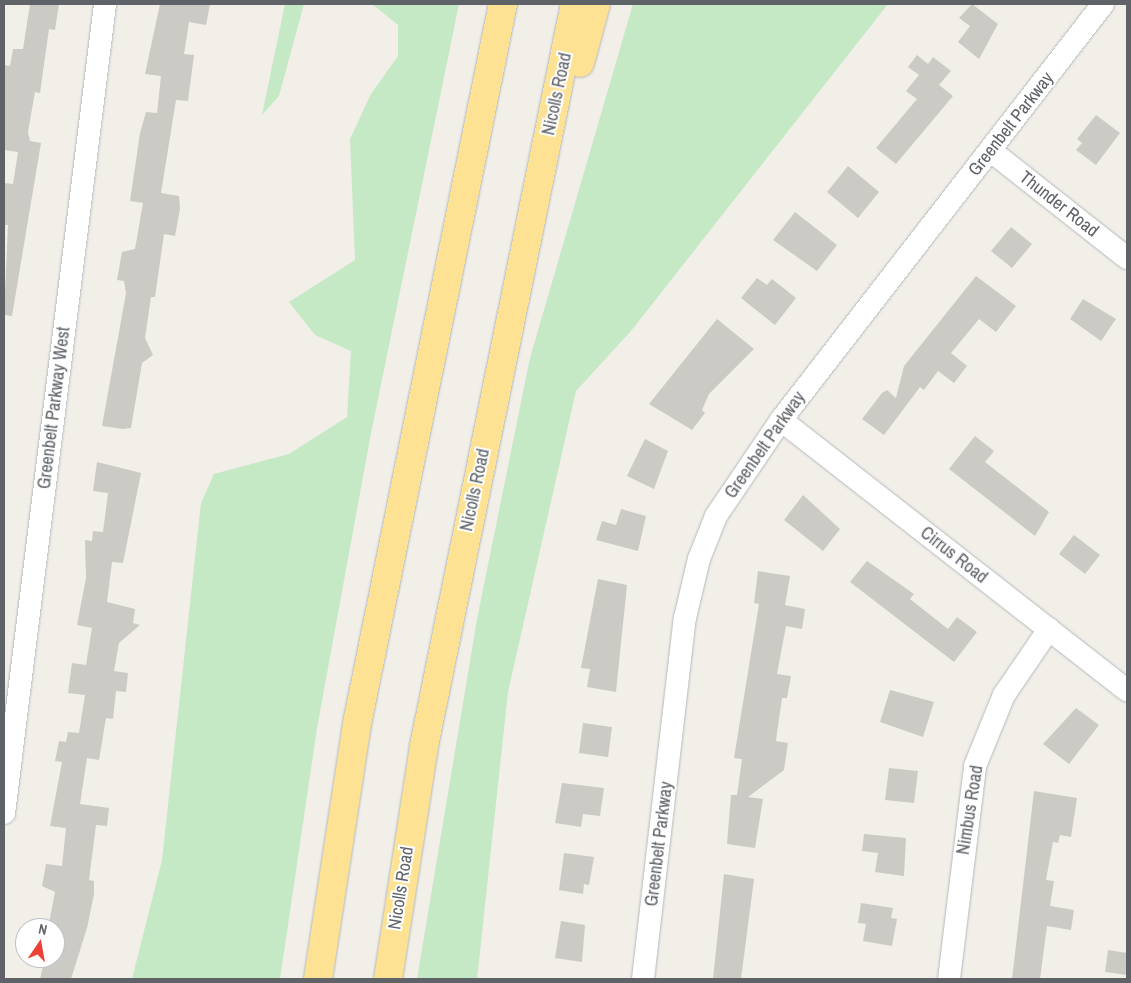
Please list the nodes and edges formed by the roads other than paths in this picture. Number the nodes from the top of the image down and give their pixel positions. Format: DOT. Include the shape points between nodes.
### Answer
graph roads {
  1 [pos="105,4"];
  2 [pos="503,4"];
  3 [pos="575,4"];
  4 [pos="596,4"];
  5 [pos="1103,4"];
  6 [pos="991,151"];
  7 [pos="1127,258"];
  8 [pos="513,305"];
  9 [pos="781,420"];
  10 [pos="1049,630"];
  11 [pos="1127,690"];
  12 [pos="4,812"];
  13 [pos="318,979"];
  14 [pos="388,979"];
  15 [pos="644,979"];
  16 [pos="949,979"];
  1 -- 12 [label="street, Greenbelt Parkway West"];
  2 -- 13 [label="highway" via="358,719"];
  3 -- 8 [label="highway, Nicolls Road"];
  4 -- 8 [label="highway" via="551,199"];
  5 -- 6 [label="street, Greenbelt Parkway"];
  6 -- 7 [label="street, Thunder Road"];
  6 -- 9 [label="street, Greenbelt Parkway"];
  8 -- 14 [label="highway, Nicolls Road" via="424,746"];
  9 -- 10 [label="street, Cirrus Road"];
  9 -- 15 [label="street, Greenbelt Parkway" via="716,516 698,559 685,618"];
  10 -- 11 [label="street, Cirrus Road"];
  10 -- 16 [label="street, Nimbus Road" via="1004,695 975,766"];
}
